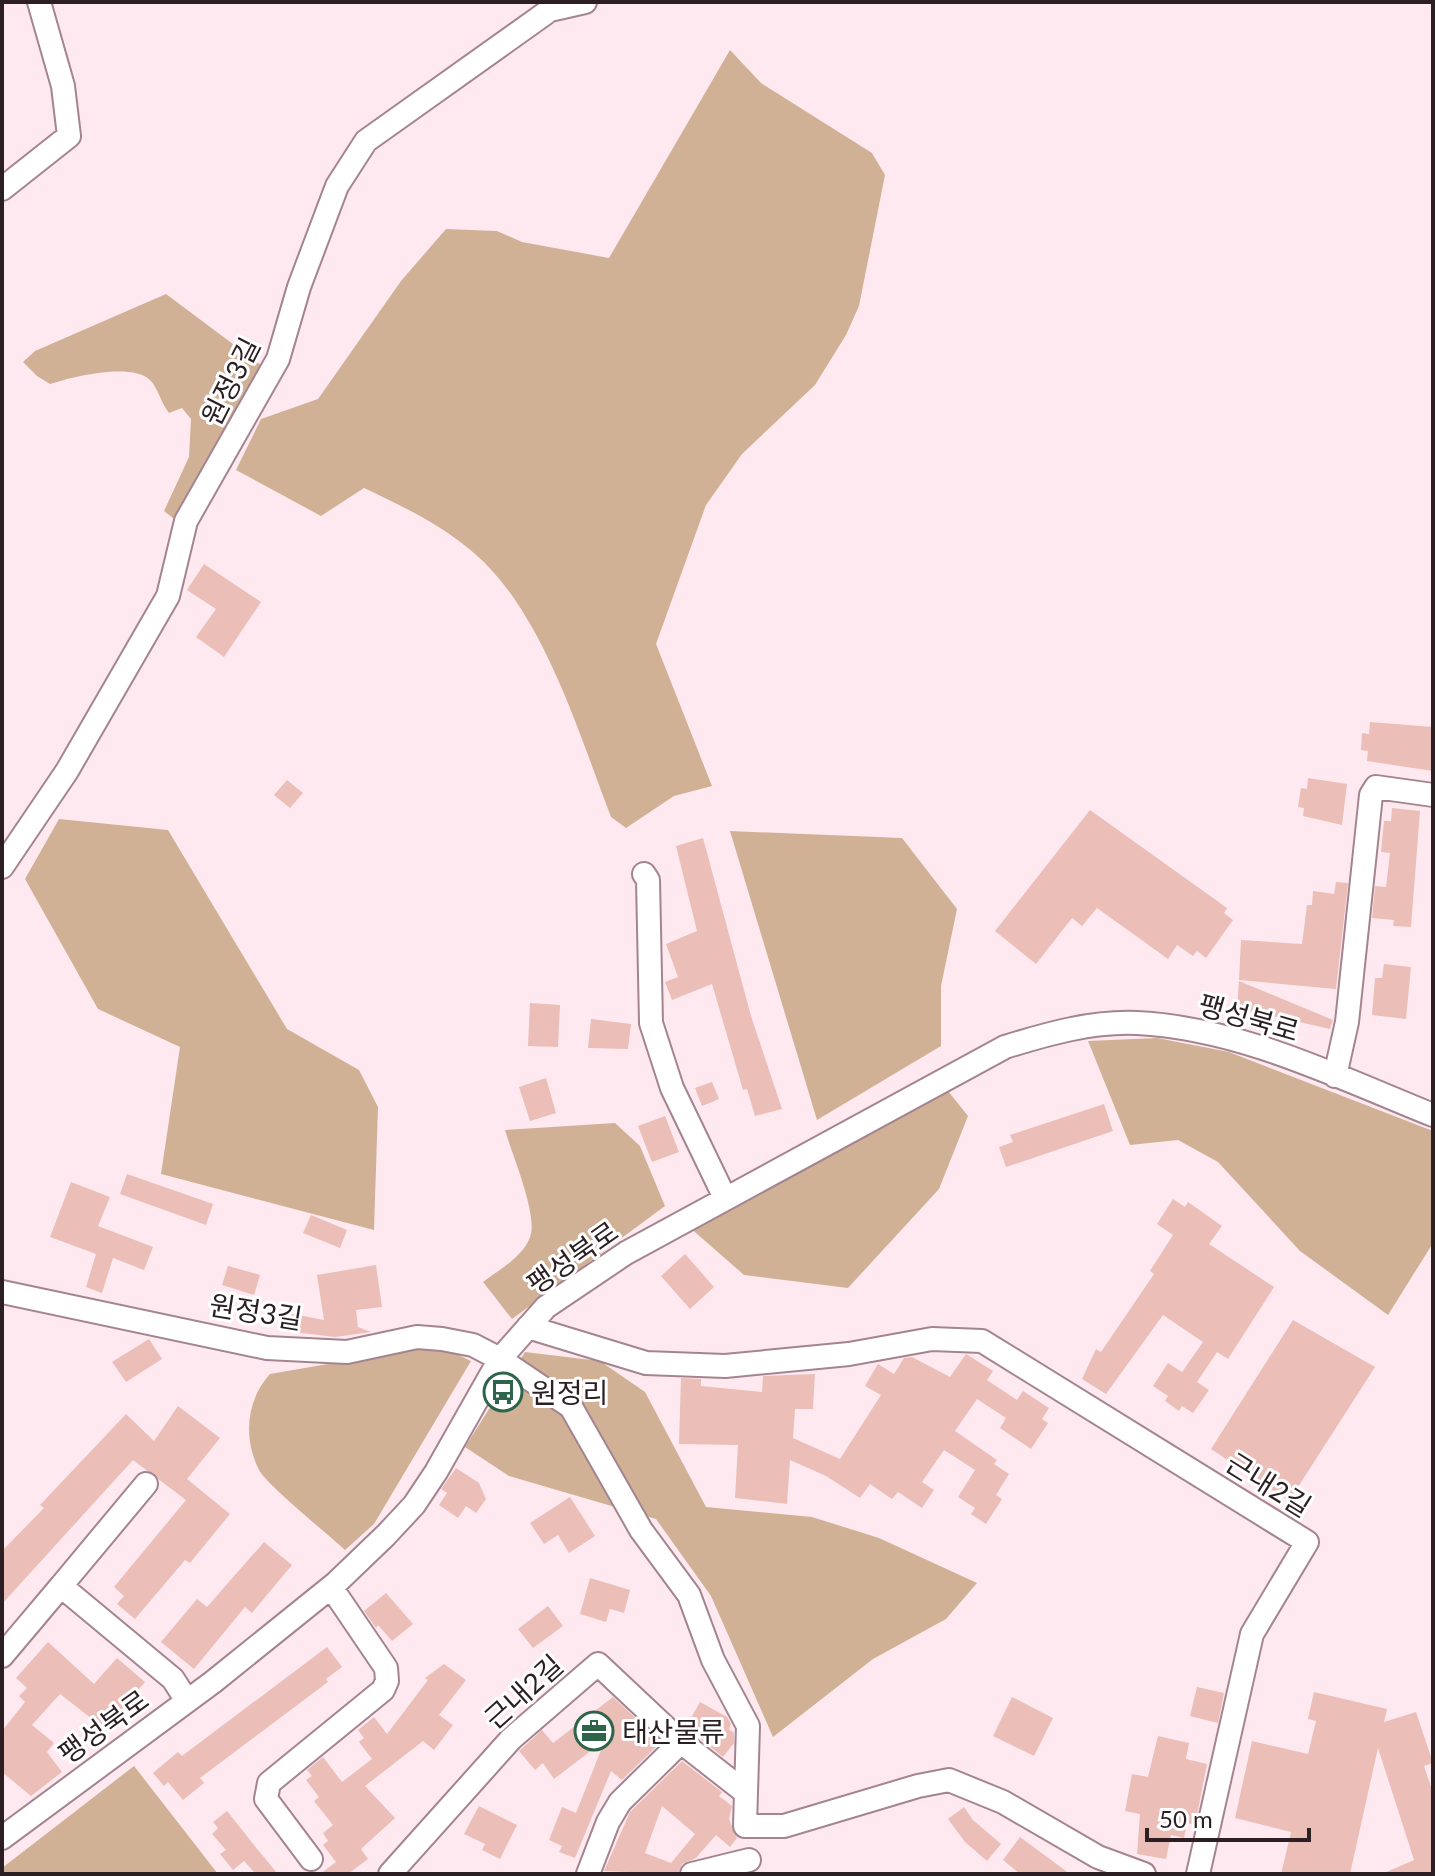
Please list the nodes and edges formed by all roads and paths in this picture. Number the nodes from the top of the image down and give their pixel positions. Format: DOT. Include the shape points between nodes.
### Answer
graph roads {
  1 [pos="39,2"];
  2 [pos="585,2"];
  3 [pos="2,189"];
  4 [pos="1433,795"];
  5 [pos="2,867"];
  6 [pos="644,874"];
  7 [pos="1335,1076"];
  8 [pos="1433,1115"];
  9 [pos="725,1198"];
  10 [pos="2,1292"];
  11 [pos="528,1327"];
  12 [pos="500,1359"];
  13 [pos="146,1484"];
  14 [pos="61,1586"];
  15 [pos="331,1587"];
  16 [pos="2,1656"];
  17 [pos="187,1701"];
  18 [pos="681,1742"];
  19 [pos="745,1792"];
  20 [pos="745,1826"];
  21 [pos="2,1838"];
  22 [pos="311,1859"];
  23 [pos="751,1867"];
  24 [pos="390,1874"];
  25 [pos="588,1874"];
  26 [pos="692,1874"];
  27 [pos="1144,1874"];
  28 [pos="1198,1874"];
  1 -- 3 [label="street" via="63,86 69,136"];
  2 -- 5 [label="street, 원정3길" via="550,10 366,141 355,157 337,186 278,359 186,521 168,596 67,771"];
  4 -- 7 [label="street" via="1376,787 1371,795 1347,1022"];
  6 -- 9 [label="street" via="651,1023 672,1088"];
  7 -- 8 [label="street, 팽성북로"];
  7 -- 9 [label="street, 팽성북로" via="1210,1031 1134,1023 1059,1030 1005,1047"];
  9 -- 11 [label="street, 팽성북로" via="626,1253 546,1307"];
  10 -- 12 [label="street, 원정3길" via="267,1348 347,1352 417,1337 473,1345"];
  11 -- 12 [label="street, 팽성북로"];
  11 -- 28 [label="street, 근내2길" via="646,1363 725,1366 849,1354 932,1339 982,1341 1307,1542 1252,1634"];
  12 -- 15 [label="street, 팽성북로" via="414,1505"];
  12 -- 19 [label="street" via="571,1407 641,1530 689,1595 713,1660 748,1726"];
  13 -- 14 [label="street"];
  14 -- 16 [label="street"];
  14 -- 17 [label="street" via="173,1679"];
  15 -- 17 [label="street, 팽성북로"];
  15 -- 22 [label="street" via="386,1668 387,1681 383,1690 269,1783 266,1799"];
  17 -- 21 [label="street, 팽성북로"];
  18 -- 19 [label="street, 근내2길"];
  18 -- 24 [label="street, 근내2길" via="598,1664 511,1739"];
  18 -- 25 [label="street" via="620,1802"];
  19 -- 20 [label="street"];
  20 -- 23 [label="street"];
  20 -- 27 [label="street" via="784,1826 949,1780 1003,1802 1098,1857"];
  23 -- 26 [label="street"];
}
